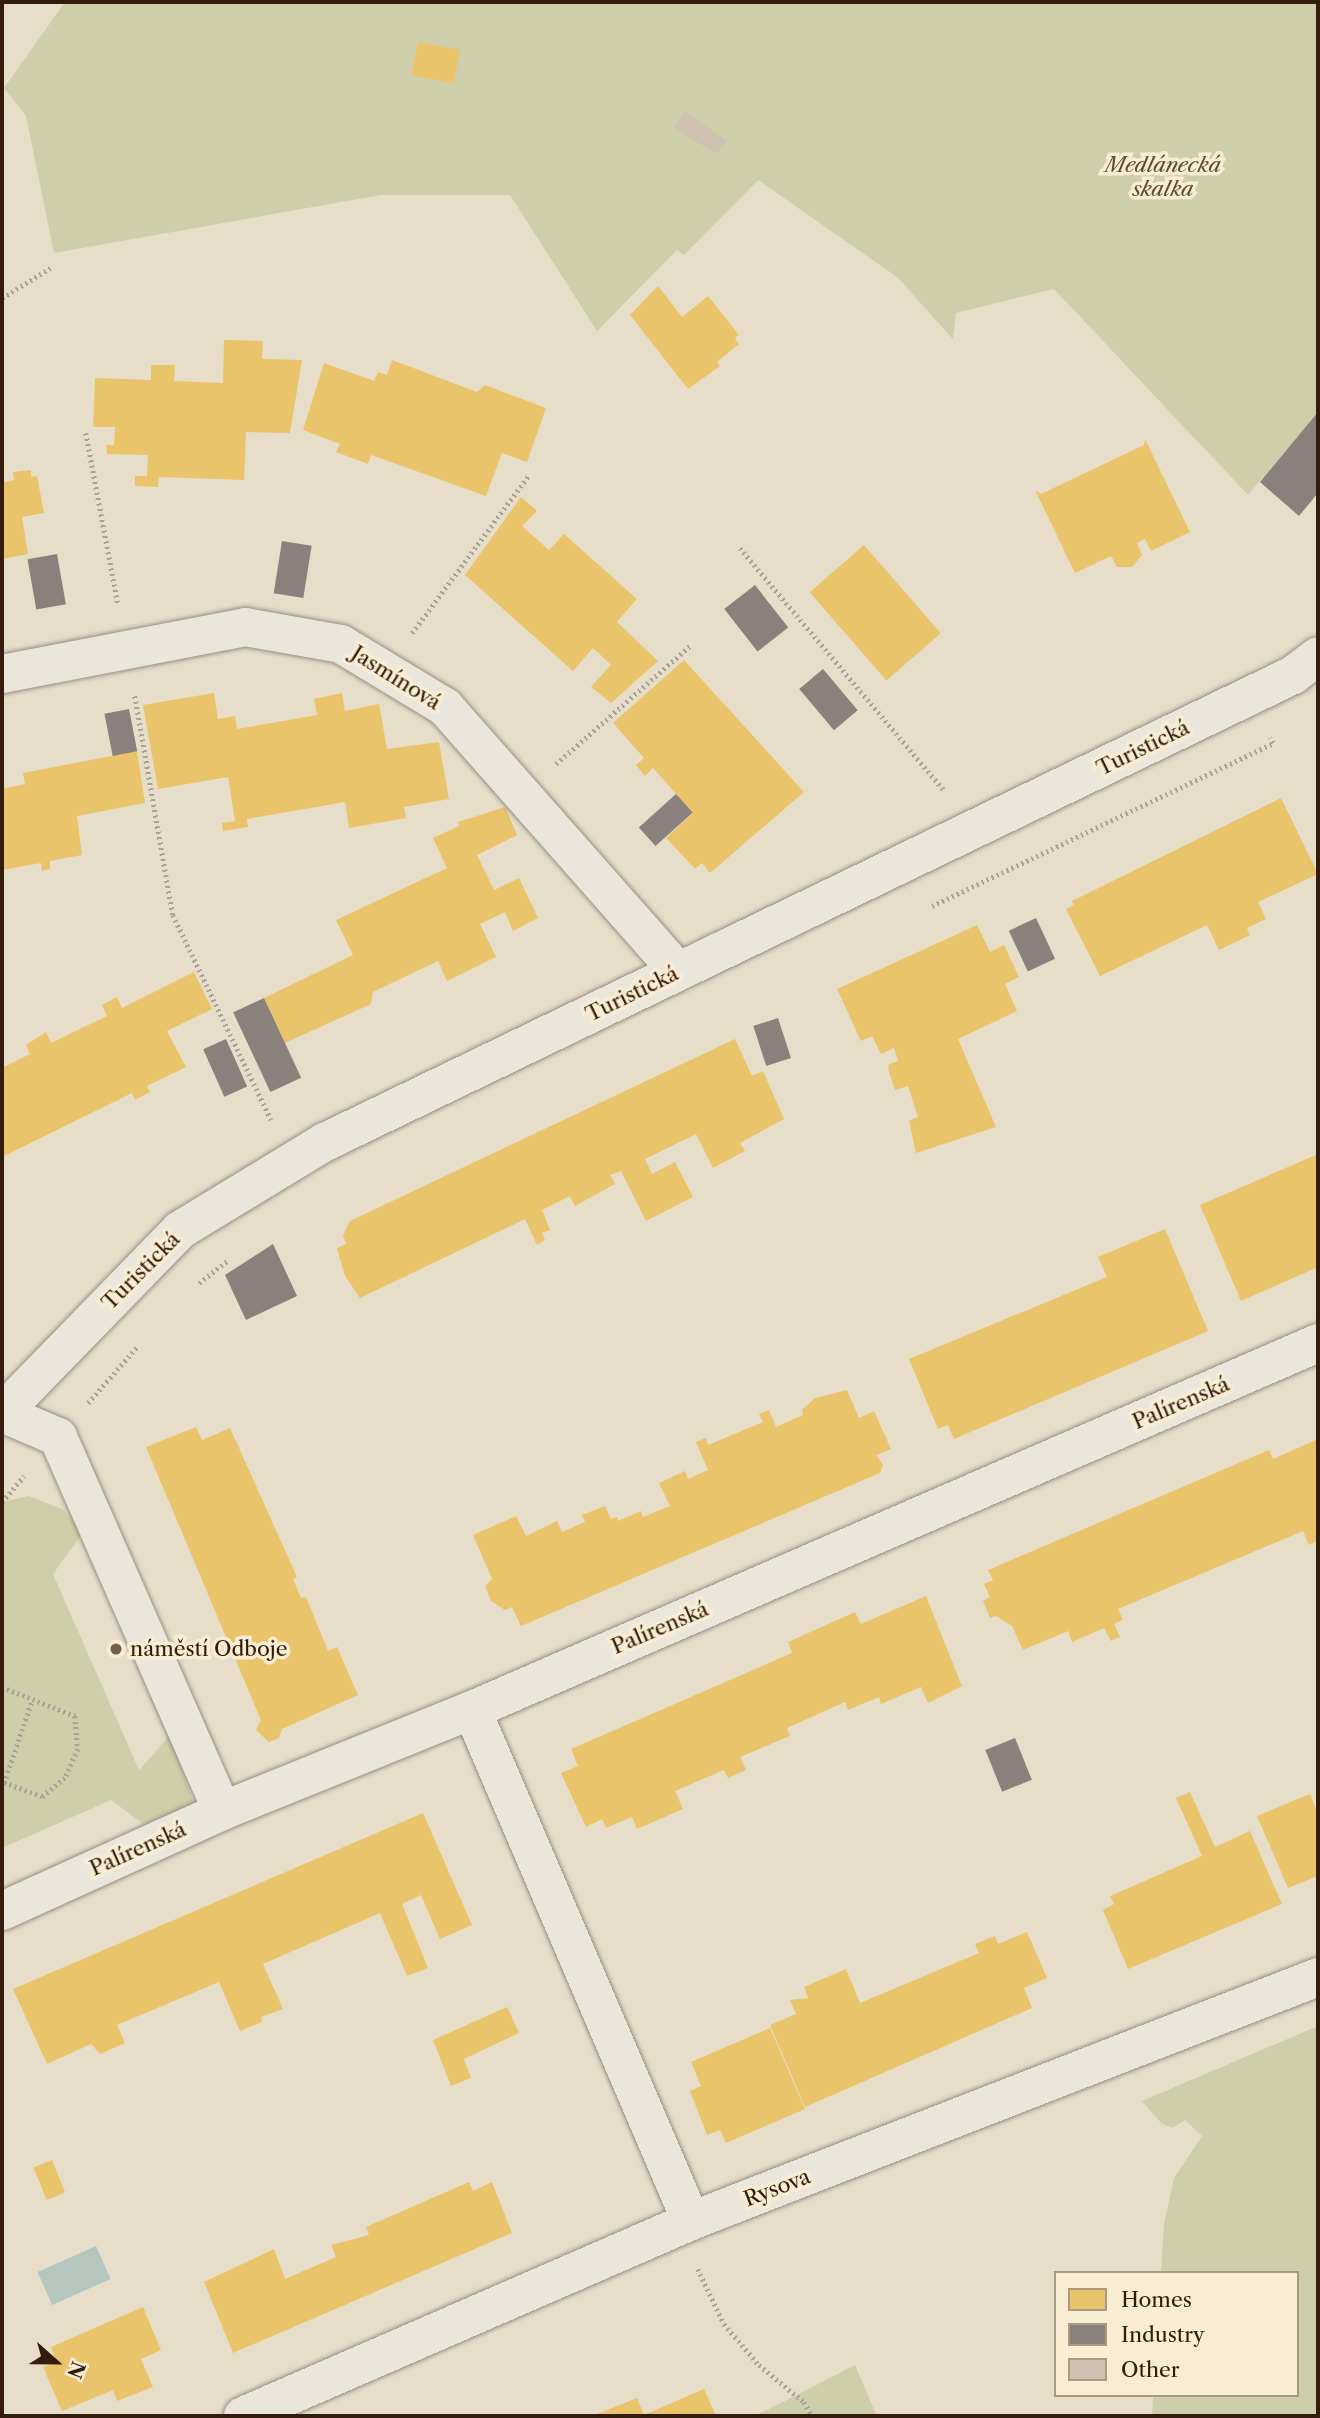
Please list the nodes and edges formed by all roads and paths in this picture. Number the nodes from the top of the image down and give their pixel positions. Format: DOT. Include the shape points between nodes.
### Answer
graph roads {
  1 [pos="50,268"];
  2 [pos="2,298"];
  3 [pos="86,433"];
  4 [pos="528,476"];
  5 [pos="740,548"];
  6 [pos="692,644"];
  7 [pos="127,650"];
  8 [pos="1318,656"];
  9 [pos="384,671"];
  10 [pos="2,674"];
  11 [pos="1265,727"];
  12 [pos="522,794"];
  13 [pos="976,828"];
  14 [pos="919,912"];
  15 [pos="678,971"];
  16 [pos="291,1163"];
  17 [pos="234,1255"];
  18 [pos="191,1289"];
  19 [pos="146,1338"];
  20 [pos="1318,1343"];
  21 [pos="2,1413"];
  22 [pos="58,1437"];
  23 [pos="2,1502"];
  24 [pos="2,1688"];
  25 [pos="32,1700"];
  26 [pos="472,1710"];
  27 [pos="3,1783"];
  28 [pos="222,1811"];
  29 [pos="2,1911"];
  30 [pos="1318,1977"];
  31 [pos="684,2224"];
  32 [pos="243,2416"];
  33 [pos="812,2416"];
  1 -- 2 [label="path"];
  3 -- 7 [label="path"];
  4 -- 9 [label="path"];
  5 -- 13 [label="path"];
  6 -- 12 [label="path"];
  7 -- 9 [label="street, Jasmínová" via="245,627 341,644"];
  7 -- 10 [label="street, Jasmínová"];
  7 -- 16 [label="path" via="173,915"];
  8 -- 13 [label="street, Turistická" via="1293,675"];
  9 -- 12 [label="street, Jasmínová" via="445,708"];
  11 -- 14 [label="path" via="1273,743"];
  12 -- 15 [label="street, Jasmínová"];
  13 -- 15 [label="street, Turistická"];
  15 -- 16 [label="street, Turistická" via="325,1142"];
  16 -- 21 [label="street, Turistická" via="180,1230"];
  17 -- 18 [label="path"];
  19 -- 22 [label="path"];
  20 -- 26 [label="street, Palírenská"];
  21 -- 22 [label="street"];
  22 -- 23 [label="path"];
  22 -- 28 [label="street"];
  24 -- 25 [label="path"];
  25 -- 27 [label="path"];
  25 -- 27 [label="path" via="75,1716 78,1749 65,1778 42,1797"];
  26 -- 28 [label="street, Palírenská"];
  26 -- 31 [label="street"];
  28 -- 29 [label="street, Palírenská"];
  30 -- 31 [label="street, Rysova"];
  31 -- 32 [label="street, Rysova"];
  31 -- 33 [label="path" via="724,2324 759,2365 804,2402"];
}
